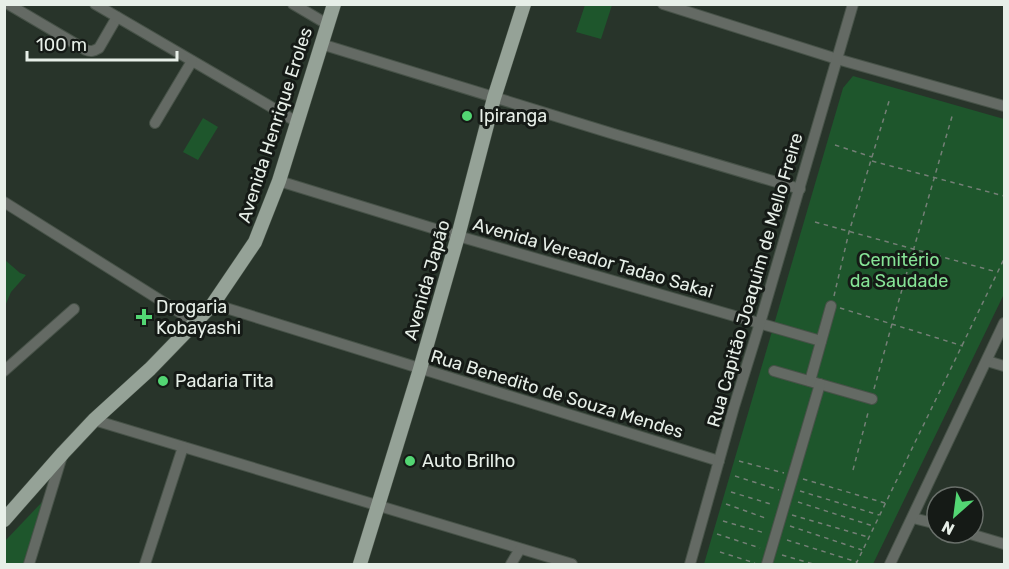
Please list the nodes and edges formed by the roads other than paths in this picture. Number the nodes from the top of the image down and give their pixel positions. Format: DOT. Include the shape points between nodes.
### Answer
graph roads {
  1 [pos="8,4"];
  2 [pos="95,4"];
  3 [pos="293,4"];
  4 [pos="334,4"];
  5 [pos="524,4"];
  6 [pos="663,4"];
  7 [pos="853,4"];
  8 [pos="117,17"];
  9 [pos="327,24"];
  10 [pos="321,44"];
  11 [pos="837,59"];
  12 [pos="192,61"];
  13 [pos="494,98"];
  14 [pos="1005,106"];
  15 [pos="297,122"];
  16 [pos="155,123"];
  17 [pos="279,181"];
  18 [pos="800,189"];
  19 [pos="4,202"];
  20 [pos="458,236"];
  21 [pos="213,304"];
  22 [pos="831,306"];
  23 [pos="74,309"];
  24 [pos="195,322"];
  25 [pos="760,323"];
  26 [pos="1005,323"];
  27 [pos="821,341"];
  28 [pos="987,361"];
  29 [pos="1005,366"];
  30 [pos="420,369"];
  31 [pos="4,371"];
  32 [pos="774,371"];
  33 [pos="815,382"];
  34 [pos="872,399"];
  35 [pos="94,420"];
  36 [pos="183,447"];
  37 [pos="63,453"];
  38 [pos="719,461"];
  39 [pos="378,506"];
  40 [pos="913,518"];
  41 [pos="4,520"];
  42 [pos="925,521"];
  43 [pos="985,538"];
  44 [pos="1005,544"];
  45 [pos="520,549"];
  46 [pos="29,564"];
  47 [pos="145,564"];
  48 [pos="360,564"];
  49 [pos="511,564"];
  50 [pos="572,564"];
  51 [pos="690,564"];
  52 [pos="767,564"];
  53 [pos="890,564"];
  1 -- 8 [label="street" via="91,51 99,48"];
  2 -- 8 [label="street"];
  3 -- 9 [label="street"];
  4 -- 9 [label="main road, Avenida Henrique Eroles"];
  5 -- 13 [label="main road, Avenida Japão"];
  6 -- 11 [label="street"];
  7 -- 11 [label="street, Rua Capitão Joaquim de Mello Freire"];
  8 -- 12 [label="street"];
  9 -- 10 [label="main road, Avenida Henrique Eroles"];
  10 -- 13 [label="street"];
  10 -- 15 [label="main road, Avenida Henrique Eroles"];
  11 -- 14 [label="street"];
  11 -- 18 [label="street, Rua Capitão Joaquim de Mello Freire"];
  12 -- 15 [label="street"];
  12 -- 16 [label="street"];
  13 -- 18 [label="street"];
  13 -- 20 [label="main road, Avenida Japão"];
  15 -- 17 [label="main road, Avenida Henrique Eroles"];
  17 -- 20 [label="street, Avenida Vereador Tadao Sakai"];
  17 -- 21 [label="main road, Avenida Henrique Eroles" via="255,242"];
  18 -- 25 [label="street, Rua Capitão Joaquim de Mello Freire"];
  19 -- 24 [label="street"];
  20 -- 25 [label="street, Avenida Vereador Tadao Sakai"];
  20 -- 30 [label="main road, Avenida Japão"];
  21 -- 24 [label="main road, Avenida Henrique Eroles"];
  21 -- 30 [label="street, Rua Benedito de Souza Mendes"];
  22 -- 27 [label="street"];
  23 -- 31 [label="street"];
  24 -- 35 [label="main road, Avenida Henrique Eroles"];
  25 -- 27 [label="street, Avenida Vereador Tadao Sakai"];
  25 -- 38 [label="street, Rua Capitão Joaquim de Mello Freire"];
  26 -- 28 [label="street"];
  27 -- 33 [label="street"];
  28 -- 29 [label="street"];
  28 -- 40 [label="street"];
  30 -- 38 [label="street, Rua Benedito de Souza Mendes"];
  30 -- 39 [label="main road, Avenida Japão"];
  32 -- 33 [label="street"];
  33 -- 34 [label="street"];
  33 -- 52 [label="street"];
  35 -- 36 [label="street"];
  35 -- 37 [label="main road, Avenida Henrique Eroles"];
  36 -- 39 [label="street"];
  36 -- 47 [label="street"];
  37 -- 41 [label="main road, Avenida Henrique Eroles"];
  37 -- 46 [label="street"];
  38 -- 51 [label="street, Rua Capitão Joaquim de Mello Freire"];
  39 -- 45 [label="street"];
  39 -- 48 [label="main road, Avenida Japão"];
  40 -- 42 [label="street"];
  40 -- 53 [label="street"];
  43 -- 44 [label="street"];
  45 -- 49 [label="street"];
  45 -- 50 [label="street"];
}
